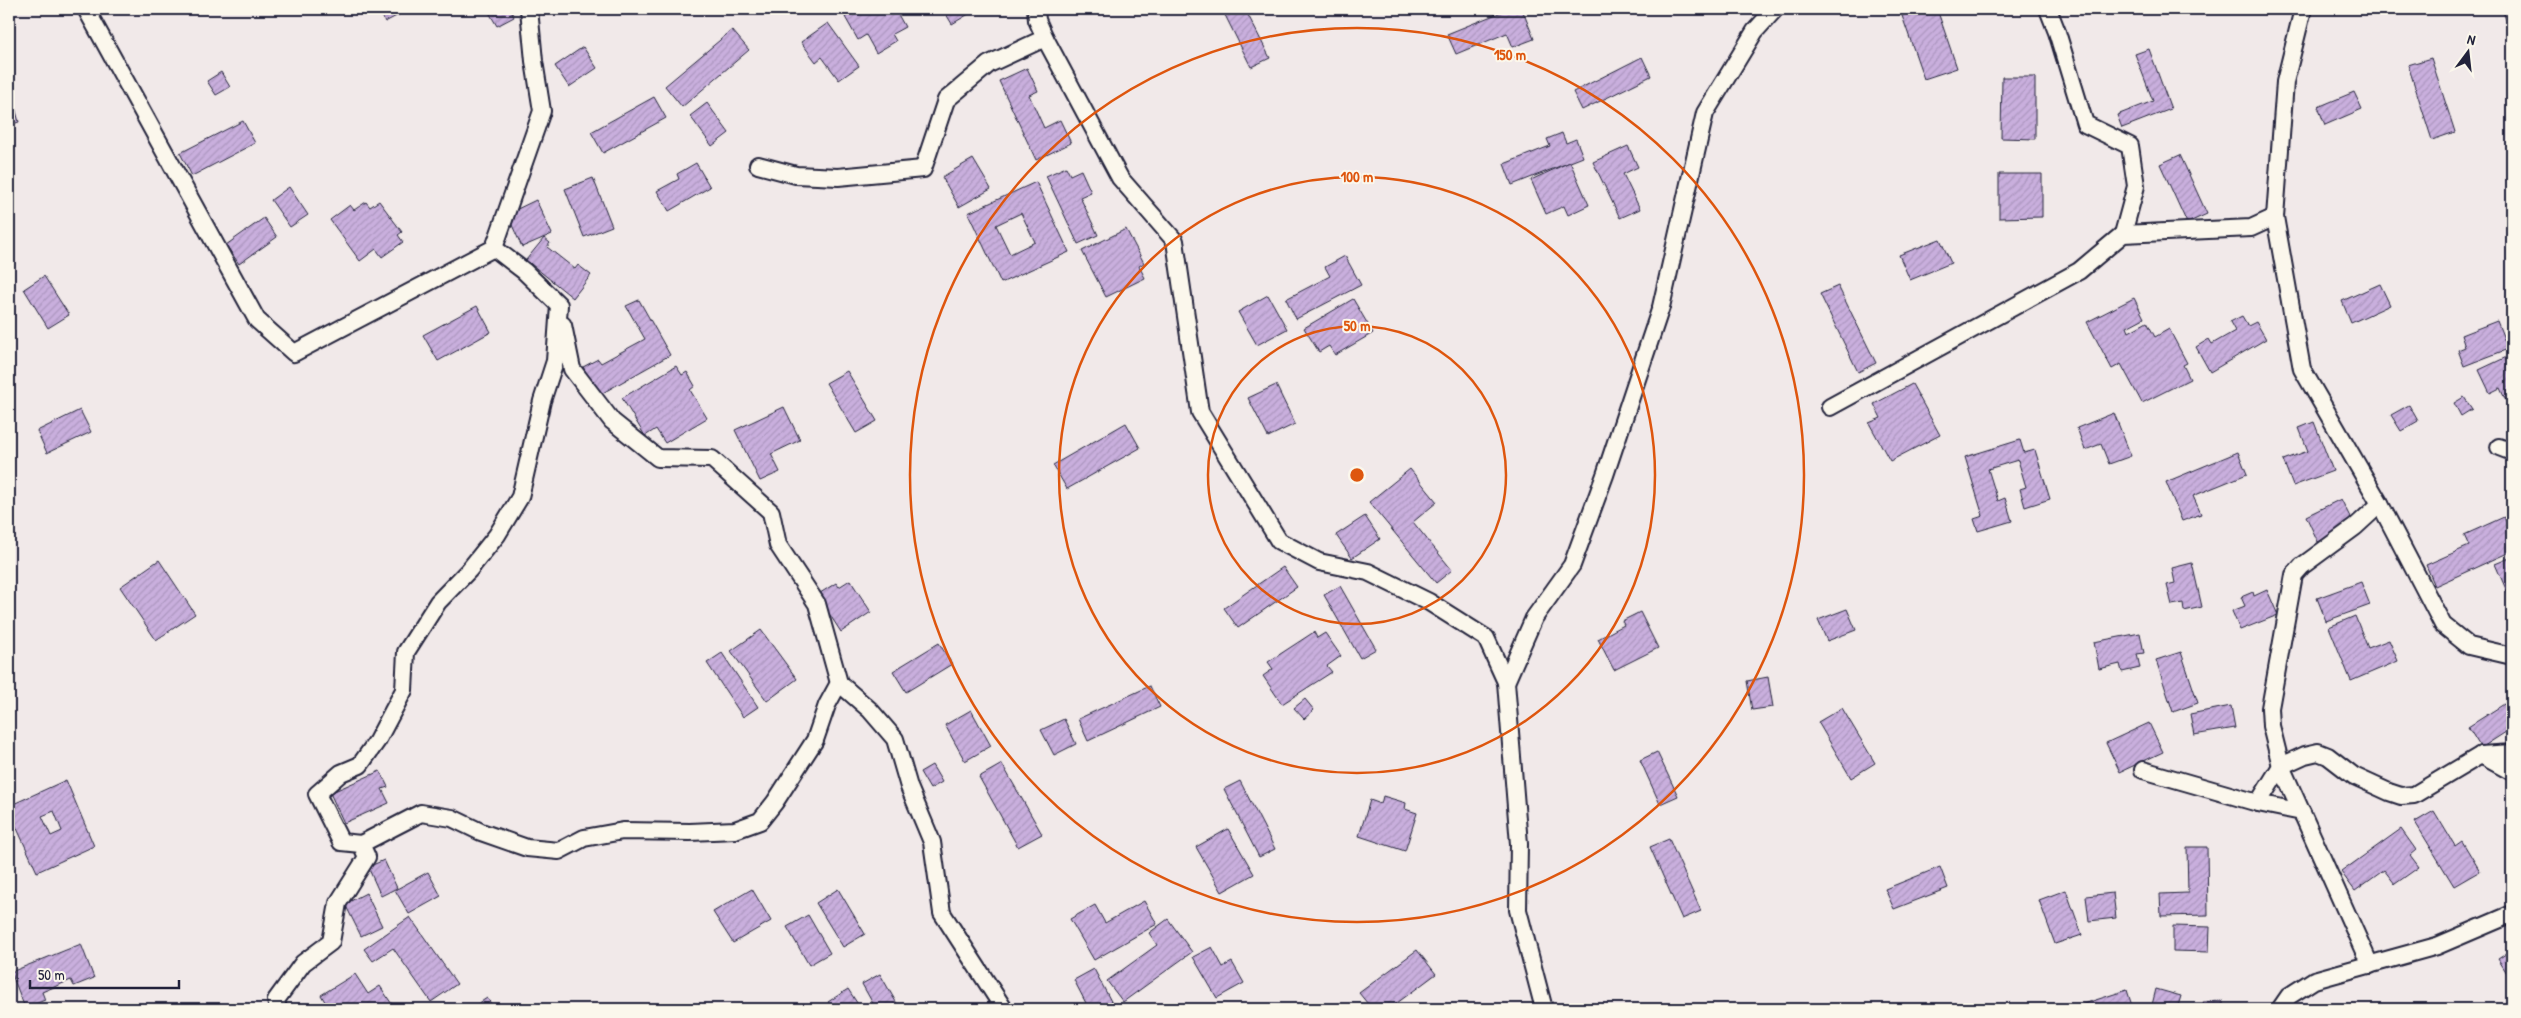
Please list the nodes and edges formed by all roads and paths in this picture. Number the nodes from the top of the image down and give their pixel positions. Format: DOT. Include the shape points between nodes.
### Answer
graph roads {
  1 [pos="86,9"];
  2 [pos="529,9"];
  3 [pos="1036,9"];
  4 [pos="1775,9"];
  5 [pos="2048,9"];
  6 [pos="2303,9"];
  7 [pos="1045,38"];
  8 [pos="758,165"];
  9 [pos="2276,217"];
  10 [pos="2123,234"];
  11 [pos="494,248"];
  12 [pos="559,305"];
  13 [pos="1830,407"];
  14 [pos="2380,504"];
  15 [pos="2512,656"];
  16 [pos="1506,682"];
  17 [pos="839,683"];
  18 [pos="2512,753"];
  19 [pos="2481,755"];
  20 [pos="2281,766"];
  21 [pos="2143,770"];
  22 [pos="2512,772"];
  23 [pos="2258,803"];
  24 [pos="2302,812"];
  25 [pos="361,844"];
  26 [pos="2512,914"];
  27 [pos="2370,964"];
  28 [pos="278,1009"];
  29 [pos="1004,1009"];
  30 [pos="1544,1009"];
  31 [pos="2280,1009"];
  1 -- 11 [label="street" via="257,320 294,353"];
  2 -- 11 [label="street" via="542,111"];
  3 -- 7 [label="street"];
  4 -- 16 [label="street" via="1755,31 1705,113 1661,307 1605,474 1572,565 1534,618"];
  5 -- 10 [label="street" via="2085,124 2130,146 2136,186"];
  6 -- 9 [label="street" via="2286,82"];
  7 -- 8 [label="street" via="989,64 946,100 923,169 838,177 796,175"];
  7 -- 16 [label="street" via="1120,178 1175,241 1200,412 1279,541 1318,562 1368,572 1429,602 1486,638"];
  9 -- 10 [label="street" via="2251,228"];
  9 -- 14 [label="street" via="2302,369"];
  10 -- 13 [label="street" via="2079,271"];
  11 -- 12 [label="street" via="524,270"];
  12 -- 17 [label="street" via="572,369 612,421 658,458 712,459 771,512 778,545 816,604"];
  12 -- 25 [label="street" via="555,361 520,497 497,535 438,602 406,652 404,690 377,741 360,765 341,773 317,794 341,842"];
  14 -- 15 [label="street" via="2443,625 2469,646"];
  14 -- 20 [label="street" via="2294,575 2270,708"];
  16 -- 30 [label="street" via="1519,844 1518,910"];
  17 -- 25 [label="street" via="827,705 815,740 775,802 760,821 735,830 623,830 584,838 559,851 527,848 452,818 421,813"];
  17 -- 29 [label="street" via="870,710 894,739 908,787 932,842 942,913"];
  18 -- 19 [label="street"];
  19 -- 20 [label="street" via="2414,795 2401,796 2354,776 2318,752"];
  19 -- 22 [label="street"];
  20 -- 23 [label="street"];
  20 -- 24 [label="street"];
  21 -- 23 [label="street"];
  23 -- 24 [label="street"];
  24 -- 27 [label="street"];
  25 -- 28 [label="street" via="367,857 338,903 331,942 303,964 276,1000"];
  26 -- 27 [label="street" via="2437,946"];
  27 -- 31 [label="street" via="2314,980 2289,996"];
}
